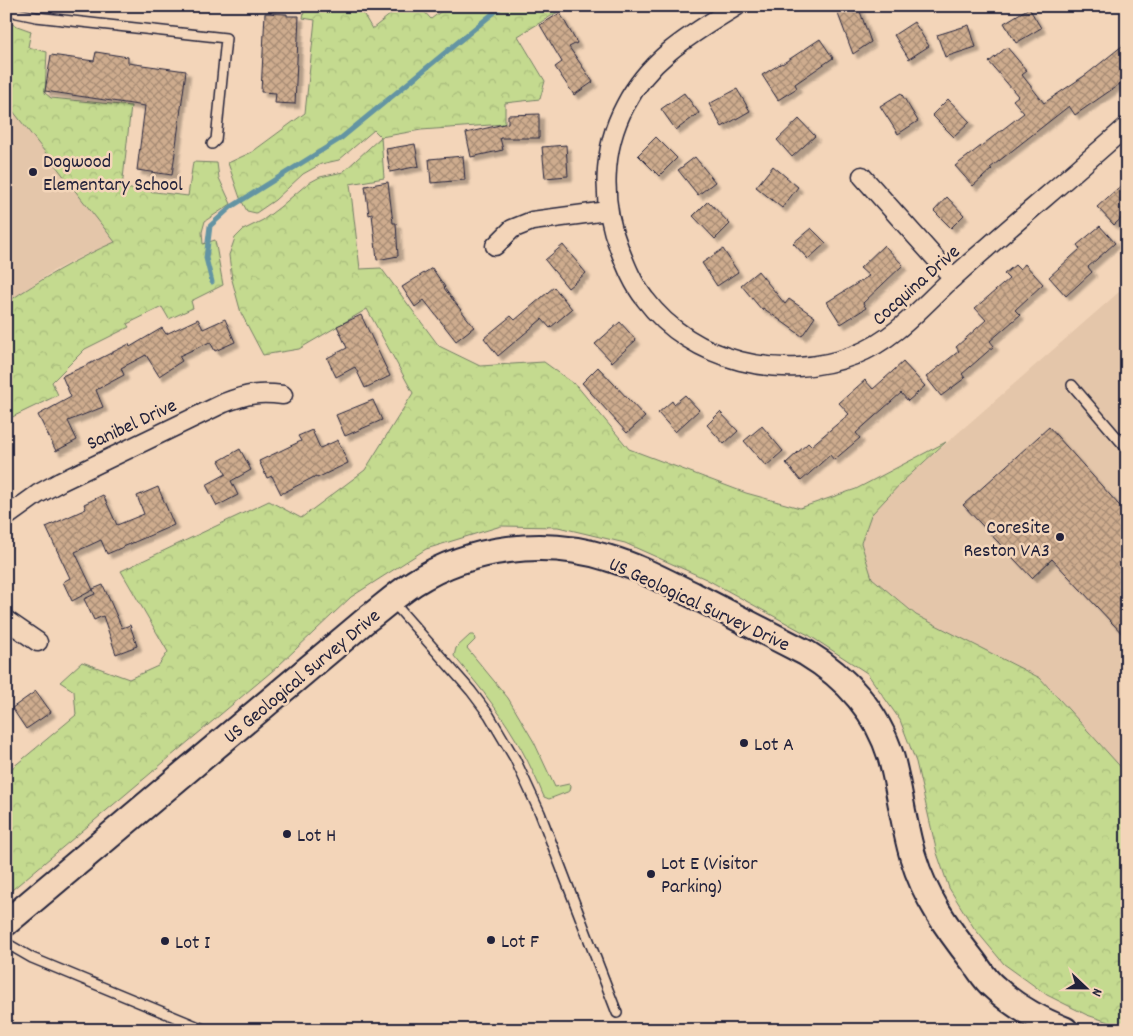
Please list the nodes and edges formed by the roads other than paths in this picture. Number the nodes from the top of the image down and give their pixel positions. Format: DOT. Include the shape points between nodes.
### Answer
graph roads {
  1 [pos="737,6"];
  2 [pos="6,8"];
  3 [pos="1127,126"];
  4 [pos="212,144"];
  5 [pos="862,176"];
  6 [pos="607,211"];
  7 [pos="495,246"];
  8 [pos="953,278"];
  9 [pos="1072,385"];
  10 [pos="283,395"];
  11 [pos="1127,449"];
  12 [pos="6,517"];
  13 [pos="392,600"];
  14 [pos="6,620"];
  15 [pos="38,642"];
  16 [pos="6,923"];
  17 [pos="6,943"];
  18 [pos="617,1013"];
  19 [pos="206,1030"];
  20 [pos="1065,1030"];
  1 -- 6 [label="street, Cocquina Drive" via="672,48 639,82 624,106 613,134 606,180"];
  2 -- 4 [label="lane" via="36,17 226,38 216,140"];
  3 -- 8 [label="street, Cocquina Drive"];
  5 -- 8 [label="street"];
  6 -- 7 [label="street" via="532,221 512,229"];
  6 -- 8 [label="street, Cocquina Drive" via="634,283 658,314 699,345 755,365 811,366 854,356 892,335"];
  9 -- 11 [label="lane"];
  10 -- 12 [label="street, Sanibel Drive" via="252,393 224,403 67,478"];
  13 -- 16 [label="street, US Geological Survey Drive"];
  13 -- 18 [label="lane" via="471,691 515,759 540,813"];
  13 -- 20 [label="street, US Geological Survey Drive" via="426,576 472,558 521,548 576,551 607,557 641,570 816,659 852,690 879,729 890,757 916,866 947,928 995,988 1023,1009"];
  14 -- 15 [label="street"];
  17 -- 19 [label="lane" via="24,954"];
}
